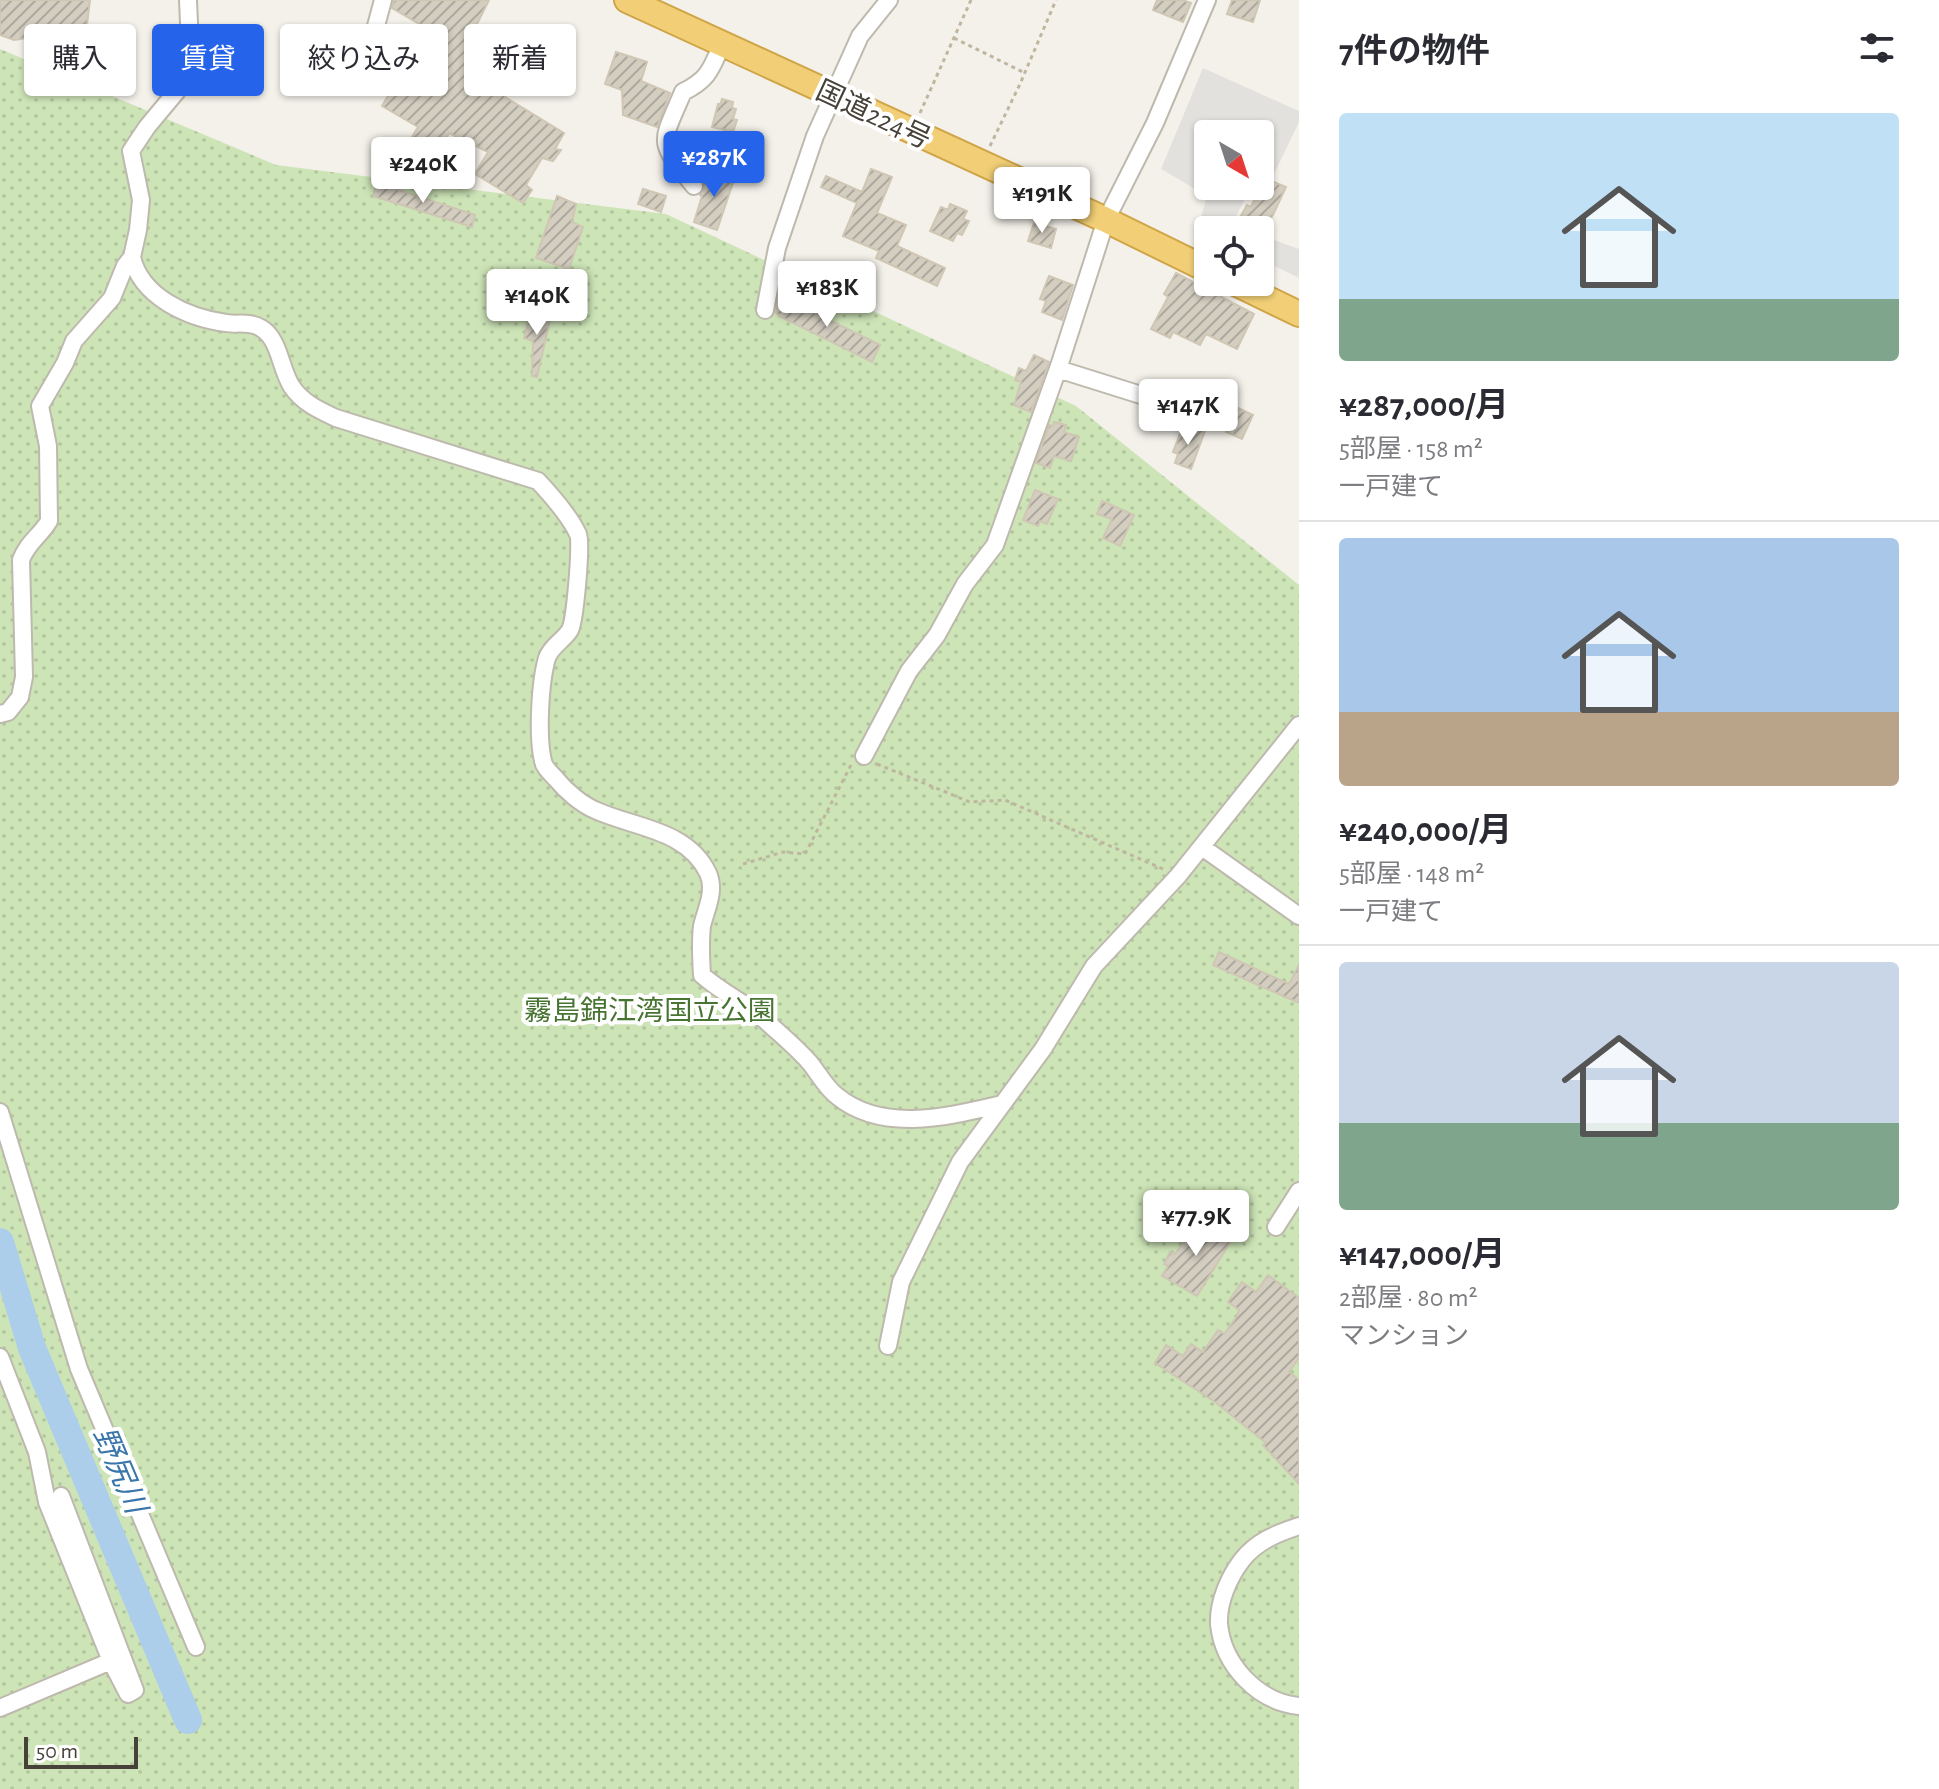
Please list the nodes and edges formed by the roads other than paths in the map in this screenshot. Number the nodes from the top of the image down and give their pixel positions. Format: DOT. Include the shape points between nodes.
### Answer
graph roads {
  1 [pos="188,0"];
  2 [pos="383,0"];
  3 [pos="627,0"];
  4 [pos="889,0"];
  5 [pos="1207,0"];
  6 [pos="377,24"];
  7 [pos="722,44"];
  8 [pos="834,95"];
  9 [pos="694,186"];
  10 [pos="1106,220"];
  11 [pos="132,257"];
  12 [pos="1194,263"];
  13 [pos="1262,296"];
  14 [pos="765,310"];
  15 [pos="1299,314"];
  16 [pos="1058,369"];
  17 [pos="1211,417"];
  18 [pos="0,714"];
  19 [pos="1299,725"];
  20 [pos="864,756"];
  21 [pos="1202,847"];
  22 [pos="1299,916"];
  23 [pos="1002,1104"];
  24 [pos="0,1112"];
  25 [pos="1299,1191"];
  26 [pos="1276,1227"];
  27 [pos="888,1346"];
  28 [pos="0,1357"];
  29 [pos="61,1496"];
  30 [pos="1299,1526"];
  31 [pos="196,1647"];
  32 [pos="111,1661"];
  33 [pos="1299,1706"];
  34 [pos="0,1708"];
  1 -- 11 [label="street" via="190,46 177,91 131,151 141,200"];
  2 -- 6 [label="street"];
  3 -- 7 [label="highway, 国道224号"];
  4 -- 8 [label="street" via="860,36"];
  5 -- 10 [label="street" via="1155,123"];
  7 -- 8 [label="highway, 国道224号"];
  7 -- 9 [label="street" via="707,77 683,92 664,137 670,155"];
  8 -- 10 [label="highway, 国道224号"];
  8 -- 14 [label="street" via="777,248"];
  10 -- 12 [label="highway, 国道224号"];
  10 -- 16 [label="street"];
  11 -- 18 [label="street" via="112,298 74,341 40,406 48,446 49,521 26,545 21,560 24,677 20,697"];
  11 -- 23 [label="street" via="135,271 172,306 212,321 264,329 293,388 309,404 336,418 538,481 580,537 581,556 571,629 548,656 539,718 543,763 564,788 593,809 669,835 693,852 709,875 711,900 703,923 702,975 763,1019 836,1095 855,1107 896,1119"];
  13 -- 15 [label="highway"];
  16 -- 17 [label="street"];
  16 -- 20 [label="street" via="995,545 909,671"];
  19 -- 21 [label="street"];
  21 -- 22 [label="street"];
  21 -- 23 [label="street" via="1094,966"];
  23 -- 27 [label="street" via="960,1162 901,1282"];
  24 -- 31 [label="street" via="79,1369"];
  25 -- 26 [label="street"];
  28 -- 32 [label="street" via="37,1452 47,1502"];
  29 -- 32 [label="street" via="135,1690 128,1694"];
  30 -- 33 [label="street" via="1273,1535 1242,1559 1225,1591 1219,1623 1235,1668 1250,1685"];
  32 -- 34 [label="street"];
}
